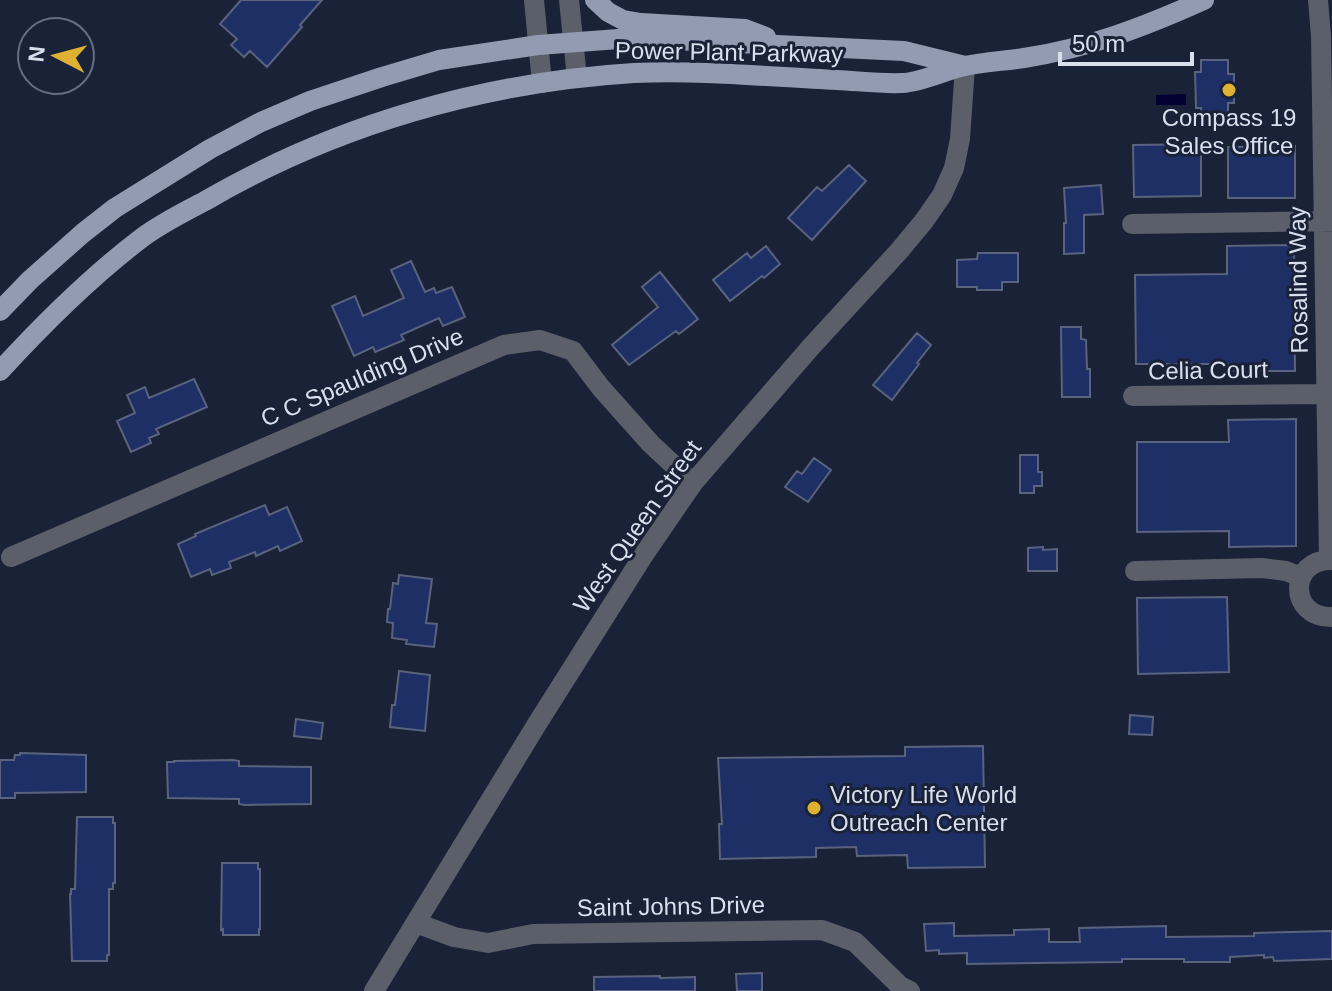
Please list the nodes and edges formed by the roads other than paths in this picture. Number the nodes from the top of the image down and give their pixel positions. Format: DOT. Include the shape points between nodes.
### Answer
graph roads {
  1 [pos="534,0"];
  2 [pos="569,0"];
  3 [pos="595,0"];
  4 [pos="1204,0"];
  5 [pos="1318,0"];
  6 [pos="573,41"];
  7 [pos="538,45"];
  8 [pos="785,45"];
  9 [pos="965,66"];
  10 [pos="577,78"];
  11 [pos="542,83"];
  12 [pos="1328,222"];
  13 [pos="1132,224"];
  14 [pos="0,311"];
  15 [pos="0,371"];
  16 [pos="1329,394"];
  17 [pos="1133,396"];
  18 [pos="693,483"];
  19 [pos="11,557"];
  20 [pos="1330,560"];
  21 [pos="1135,571"];
  22 [pos="1301,577"];
  23 [pos="1332,617"];
  24 [pos="416,923"];
  25 [pos="374,991"];
  26 [pos="910,991"];
  1 -- 7 [label="street"];
  2 -- 6 [label="street"];
  3 -- 8 [label="main road" via="623,20 745,29"];
  4 -- 9 [label="main road, Power Plant Parkway" via="1116,36"];
  5 -- 12 [label="street, Rosalind Way"];
  6 -- 7 [label="main road, Power Plant Parkway"];
  6 -- 8 [label="main road, Power Plant Parkway" via="632,38"];
  6 -- 10 [label="street"];
  7 -- 11 [label="street"];
  7 -- 14 [label="main road, Power Plant Parkway" via="439,60 261,122 115,208"];
  8 -- 9 [label="main road, Power Plant Parkway" via="904,51"];
  9 -- 10 [label="main road, Power Plant Parkway" via="905,83 680,72"];
  9 -- 18 [label="street, West Queen Street" via="960,139 942,195 900,250"];
  10 -- 11 [label="main road, Power Plant Parkway"];
  11 -- 15 [label="main road, Power Plant Parkway" via="389,118 287,157 223,190 146,235 108,265"];
  12 -- 13 [label="street"];
  12 -- 16 [label="street, Rosalind Way"];
  16 -- 17 [label="street, Celia Court"];
  16 -- 20 [label="street, Rosalind Way"];
  18 -- 19 [label="street, C C Spaulding Drive" via="651,444 573,351 540,340 504,345"];
  18 -- 24 [label="street, West Queen Street"];
  20 -- 22 [label="street" via="1312,564"];
  21 -- 22 [label="street" via="1262,568"];
  22 -- 23 [label="street" via="1308,610"];
  24 -- 25 [label="street, West Queen Street"];
  24 -- 26 [label="street, Saint Johns Drive" via="488,943 533,934 822,930 855,942"];
}
